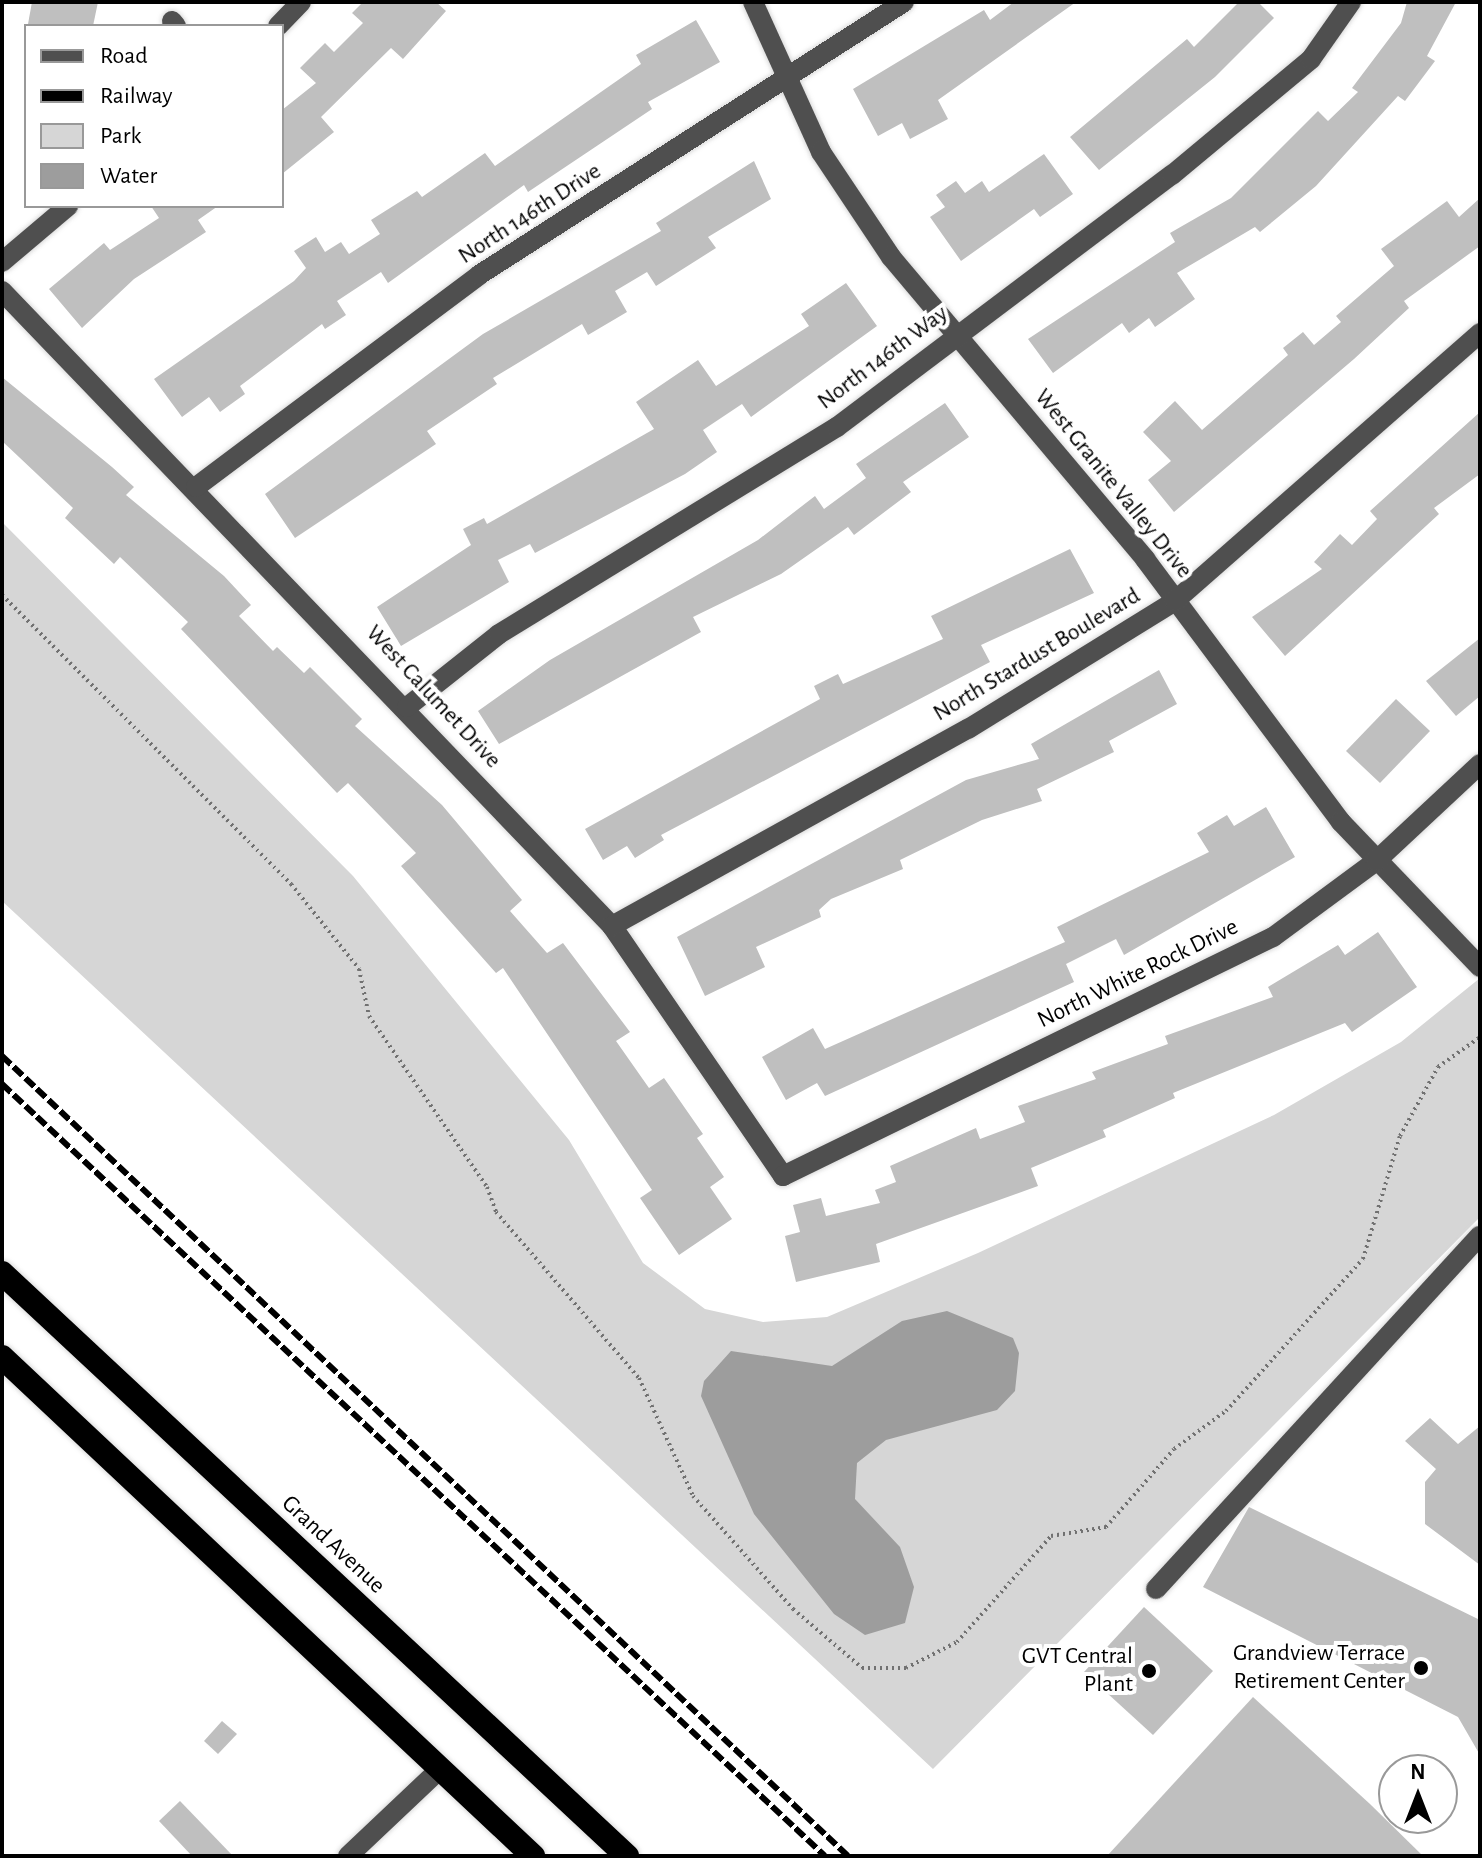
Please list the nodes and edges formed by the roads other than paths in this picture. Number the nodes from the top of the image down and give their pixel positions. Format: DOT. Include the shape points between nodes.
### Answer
graph roads {
  1 [pos="301,2"];
  2 [pos="753,2"];
  3 [pos="904,2"];
  4 [pos="1351,2"];
  5 [pos="280,24"];
  6 [pos="787,82"];
  7 [pos="66,208"];
  8 [pos="2,262"];
  9 [pos="2,291"];
  10 [pos="1480,333"];
  11 [pos="956,337"];
  12 [pos="196,487"];
  13 [pos="1175,601"];
  14 [pos="407,707"];
  15 [pos="1480,764"];
  16 [pos="1376,861"];
  17 [pos="612,926"];
  18 [pos="1480,967"];
  19 [pos="783,1176"];
  20 [pos="1480,1236"];
  21 [pos="2,1273"];
  22 [pos="2,1357"];
  23 [pos="1156,1589"];
  24 [pos="440,1769"];
  25 [pos="348,1856"];
  26 [pos="533,1856"];
  27 [pos="627,1856"];
  1 -- 5 [label="street"];
  2 -- 6 [label="street, West Granite Valley Drive"];
  3 -- 6 [label="street, North 146th Drive"];
  4 -- 11 [label="street, North 146th Way" via="1311,59 1172,175"];
  6 -- 11 [label="street, West Granite Valley Drive" via="829,165"];
  6 -- 12 [label="street, North 146th Drive" via="479,275"];
  7 -- 8 [label="street"];
  9 -- 12 [label="street, West Calumet Drive"];
  10 -- 13 [label="street, North Stardust Boulevard"];
  11 -- 13 [label="street, West Granite Valley Drive"];
  11 -- 14 [label="street, North 146th Way" via="837,427 499,634"];
  12 -- 14 [label="street, West Calumet Drive"];
  13 -- 16 [label="street, West Granite Valley Drive"];
  13 -- 17 [label="street, North Stardust Boulevard" via="968,729"];
  14 -- 17 [label="street, West Calumet Drive"];
  15 -- 16 [label="street, North White Rock Drive"];
  16 -- 18 [label="street, West Granite Valley Drive"];
  16 -- 19 [label="street, North White Rock Drive" via="1273,937"];
  17 -- 19 [label="street, West Calumet Drive"];
  20 -- 23 [label="street"];
  21 -- 27 [label="highway, Grand Avenue"];
  22 -- 24 [label="highway"];
  24 -- 25 [label="street"];
  24 -- 26 [label="highway"];
}
